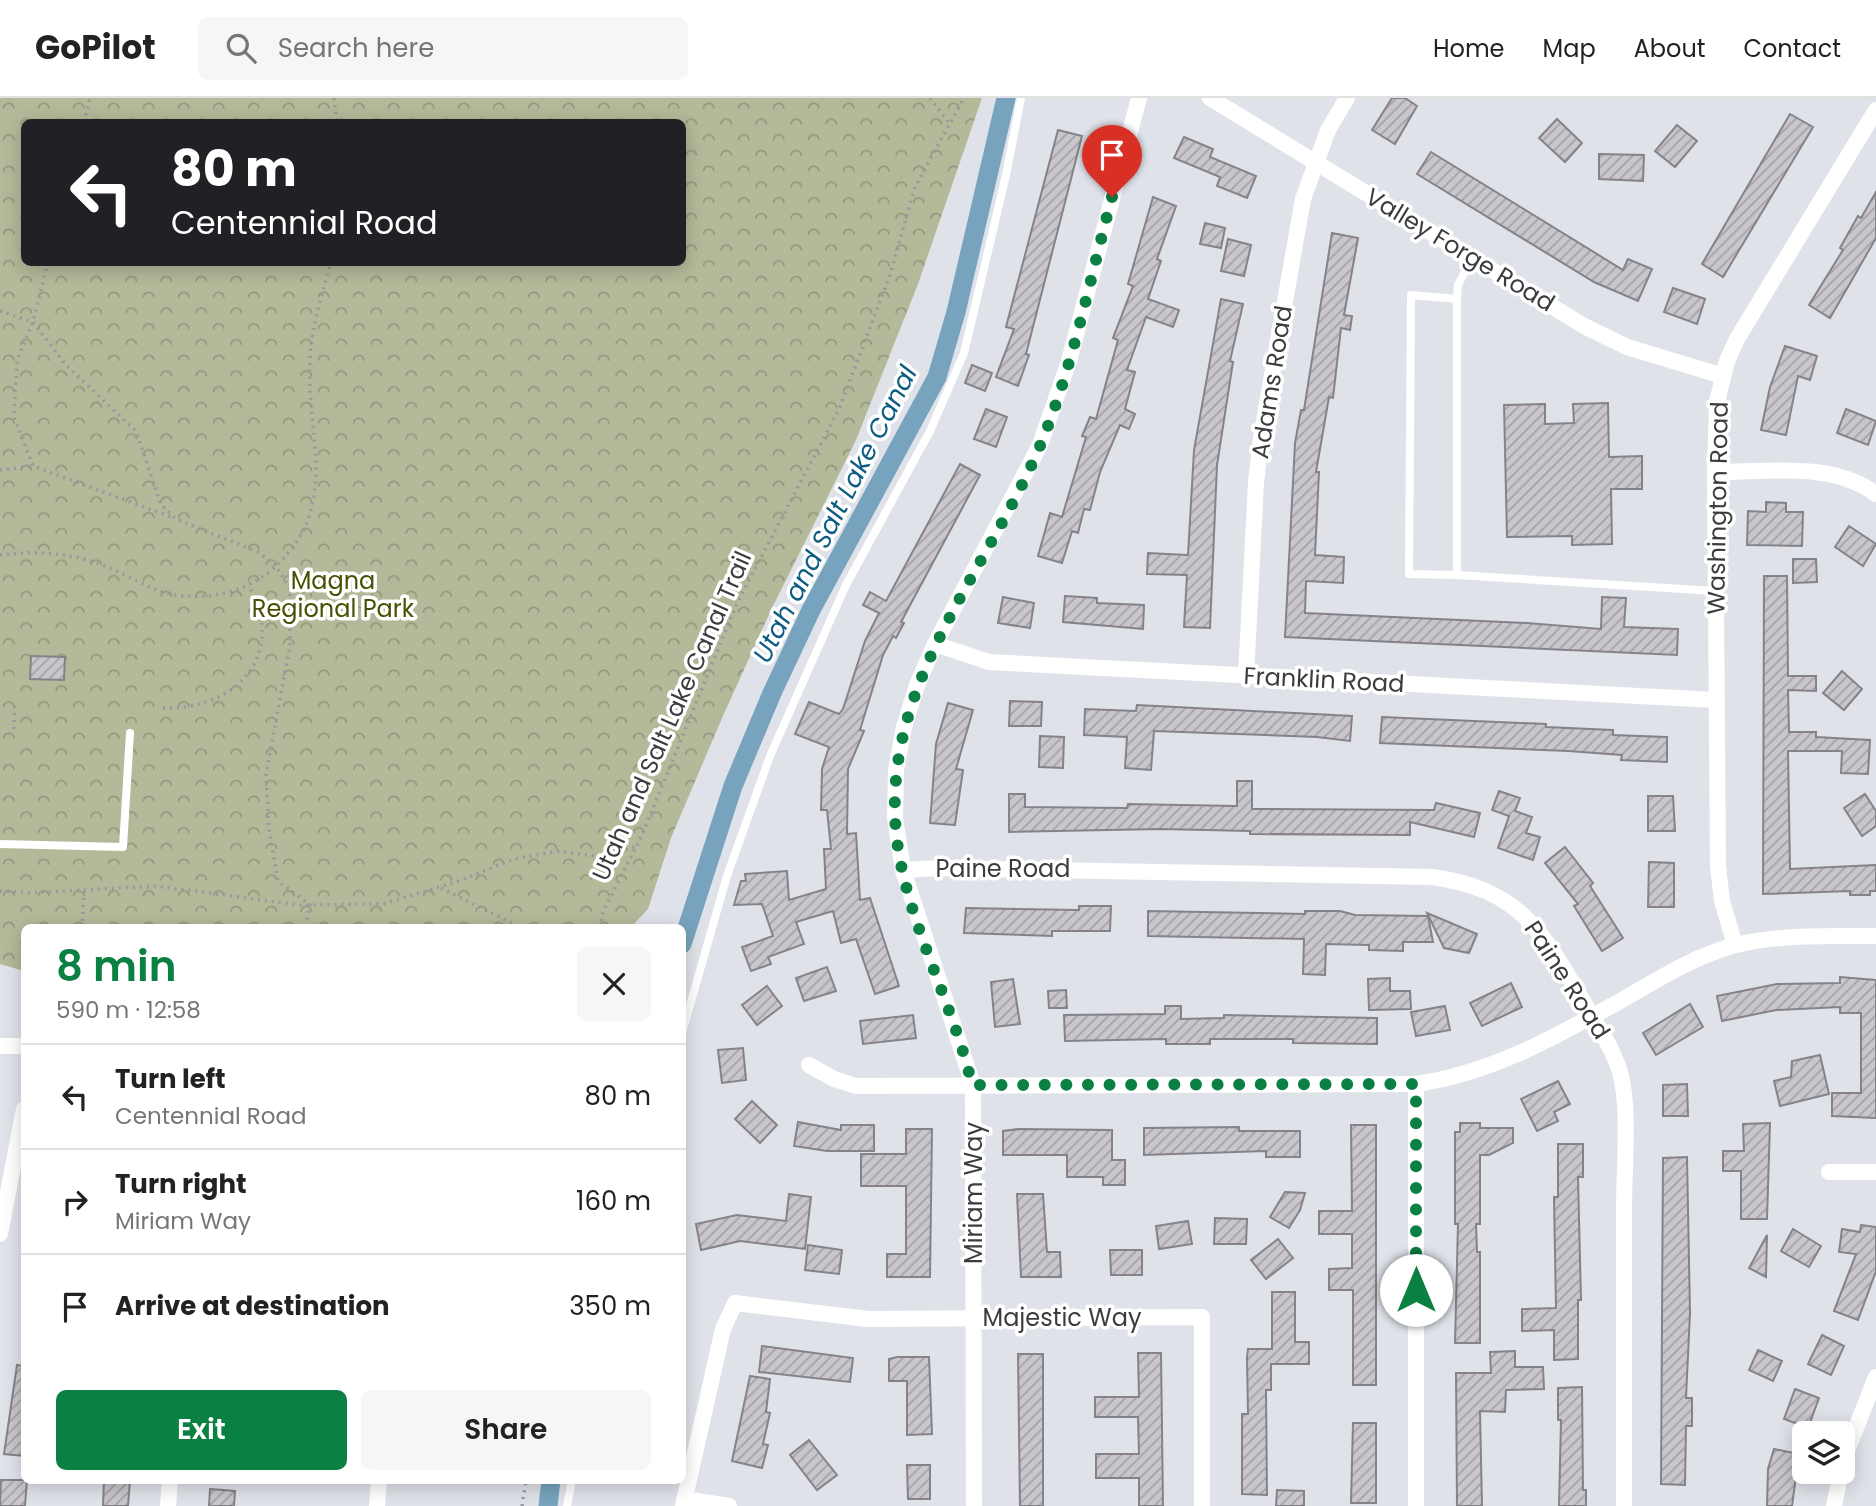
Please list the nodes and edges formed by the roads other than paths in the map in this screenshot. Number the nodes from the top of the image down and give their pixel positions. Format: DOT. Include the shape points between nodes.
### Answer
graph roads {
  1 [pos="1021,98"];
  2 [pos="1139,98"];
  3 [pos="1210,98"];
  4 [pos="1347,98"];
  5 [pos="1876,110"];
  6 [pos="1316,162"];
  7 [pos="1472,258"];
  8 [pos="1457,299"];
  9 [pos="1723,376"];
  10 [pos="1715,472"];
  11 [pos="1876,494"];
  12 [pos="1457,575"];
  13 [pos="1715,591"];
  14 [pos="935,644"];
  15 [pos="1246,676"];
  16 [pos="1716,700"];
  17 [pos="130,733"];
  18 [pos="0,844"];
  19 [pos="903,870"];
  20 [pos="1876,936"];
  21 [pos="1735,945"];
  22 [pos="1592,1016"];
  23 [pos="686,1019"];
  24 [pos="0,1046"];
  25 [pos="21,1046"];
  26 [pos="809,1065"];
  27 [pos="1416,1084"];
  28 [pos="972,1085"];
  29 [pos="21,1125"];
  30 [pos="1829,1172"];
  31 [pos="1876,1172"];
  32 [pos="0,1234"];
  33 [pos="973,1319"];
  34 [pos="1876,1377"];
  35 [pos="1855,1430"];
  36 [pos="170,1484"];
  37 [pos="379,1484"];
  38 [pos="571,1484"];
  39 [pos="1838,1484"];
  40 [pos="683,1502"];
  41 [pos="168,1506"];
  42 [pos="377,1506"];
  43 [pos="567,1506"];
  44 [pos="729,1506"];
  45 [pos="974,1506"];
  46 [pos="1202,1506"];
  47 [pos="1416,1506"];
  48 [pos="1624,1506"];
  49 [pos="1834,1506"];
  1 -- 23 [label="lane" via="964,353 930,431 835,608 770,756 727,876"];
  2 -- 14 [label="street, Miriam Way" via="1069,361 1040,446"];
  3 -- 6 [label="street, Valley Forge Road"];
  4 -- 6 [label="street, Adams Road"];
  5 -- 9 [label="street, Washington Road" via="1748,321"];
  6 -- 7 [label="street, Valley Forge Road"];
  6 -- 15 [label="street, Adams Road" via="1303,199 1261,438"];
  7 -- 8 [label="lane" via="1458,285"];
  7 -- 9 [label="street, Valley Forge Road" via="1627,347"];
  8 -- 12 [label="lane"];
  8 -- 12 [label="lane" via="1411,295 1409,574"];
  9 -- 10 [label="street, Washington Road" via="1717,402"];
  10 -- 11 [label="street" via="1810,471 1842,478"];
  10 -- 13 [label="street, Washington Road"];
  12 -- 13 [label="lane"];
  13 -- 16 [label="street, Washington Road"];
  14 -- 15 [label="street, Franklin Road" via="989,662"];
  14 -- 19 [label="street, Miriam Way" via="911,706 896,771 895,818"];
  15 -- 16 [label="street, Franklin Road"];
  16 -- 21 [label="street, Washington Road" via="1718,866"];
  17 -- 18 [label="lane" via="123,848"];
  19 -- 22 [label="street, Paine Road" via="940,867 1461,880 1504,900 1537,927"];
  19 -- 28 [label="street, Miriam Way"];
  20 -- 21 [label="street"];
  21 -- 22 [label="street" via="1667,974"];
  22 -- 27 [label="street" via="1512,1059"];
  22 -- 48 [label="street, Paine Road" via="1620,1073 1623,1104"];
  24 -- 25 [label="street"];
  26 -- 28 [label="street" via="856,1086"];
  27 -- 28 [label="street"];
  27 -- 47 [label="street"];
  28 -- 33 [label="street, Miriam Way"];
  29 -- 32 [label="street"];
  30 -- 31 [label="street"];
  33 -- 40 [label="street, Majestic Way" via="846,1318 734,1303 723,1328"];
  33 -- 45 [label="street, Miriam Way"];
  33 -- 46 [label="street, Majestic Way" via="1202,1317"];
  34 -- 35 [label="street"];
  36 -- 41 [label="street"];
  37 -- 42 [label="street"];
  38 -- 43 [label="lane"];
  39 -- 49 [label="street"];
  40 -- 44 [label="street"];
}
